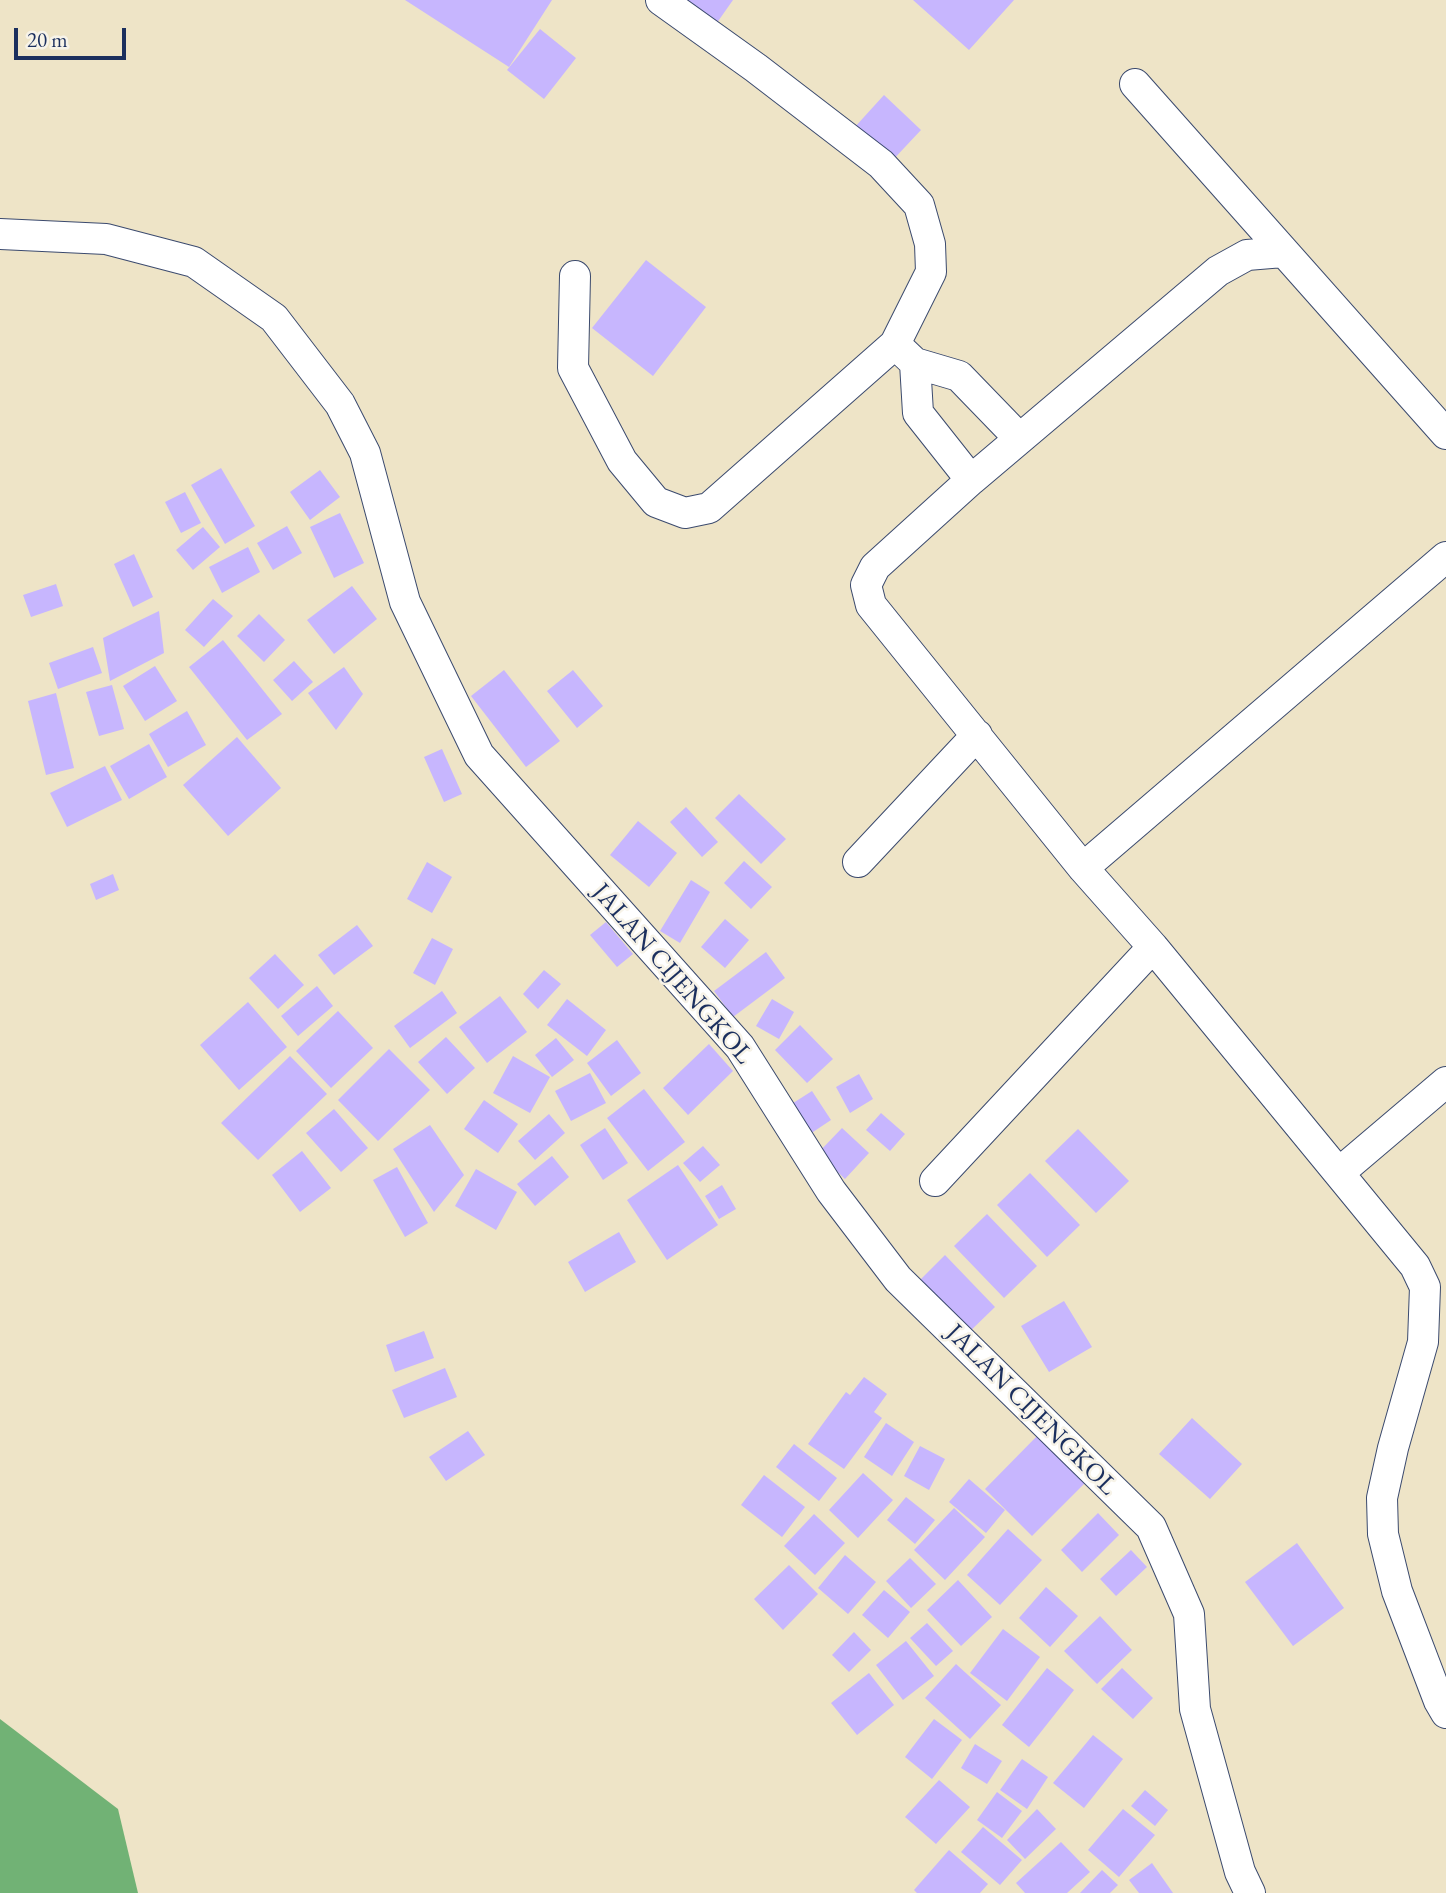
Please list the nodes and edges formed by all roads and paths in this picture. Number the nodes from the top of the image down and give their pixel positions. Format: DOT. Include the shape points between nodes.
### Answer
graph roads {
  1 [pos="661,0"];
  2 [pos="1135,84"];
  3 [pos="0,234"];
  4 [pos="1283,252"];
  5 [pos="575,276"];
  6 [pos="905,353"];
  7 [pos="1446,434"];
  8 [pos="1019,438"];
  9 [pos="971,480"];
  10 [pos="1446,557"];
  11 [pos="977,735"];
  12 [pos="858,862"];
  13 [pos="1083,868"];
  14 [pos="1153,947"];
  15 [pos="1446,1082"];
  16 [pos="1340,1172"];
  17 [pos="935,1181"];
  18 [pos="1446,1713"];
  19 [pos="1250,1893"];
  1 -- 6 [label="street" via="881,164 919,205 930,244 931,272"];
  2 -- 4 [label="street"];
  3 -- 19 [label="street, JALAN CIJENGKOL" via="106,239 194,262 274,318 340,404 365,453 405,602 479,755 740,1047 831,1191 898,1279 1151,1527 1189,1614 1195,1709 1240,1872"];
  4 -- 7 [label="street"];
  4 -- 8 [label="street" via="1248,255 1218,271"];
  5 -- 6 [label="street" via="573,368 622,461 656,502 685,513 709,508"];
  6 -- 8 [label="street" via="959,376"];
  6 -- 9 [label="street" via="918,413"];
  8 -- 9 [label="street"];
  9 -- 11 [label="street" via="875,567 866,584 871,606"];
  10 -- 13 [label="street"];
  11 -- 12 [label="street"];
  11 -- 13 [label="street"];
  13 -- 14 [label="street"];
  14 -- 16 [label="street"];
  14 -- 17 [label="street"];
  15 -- 16 [label="street"];
  16 -- 18 [label="street" via="1415,1266 1425,1287 1423,1342 1382,1498 1383,1534 1396,1591"];
}
